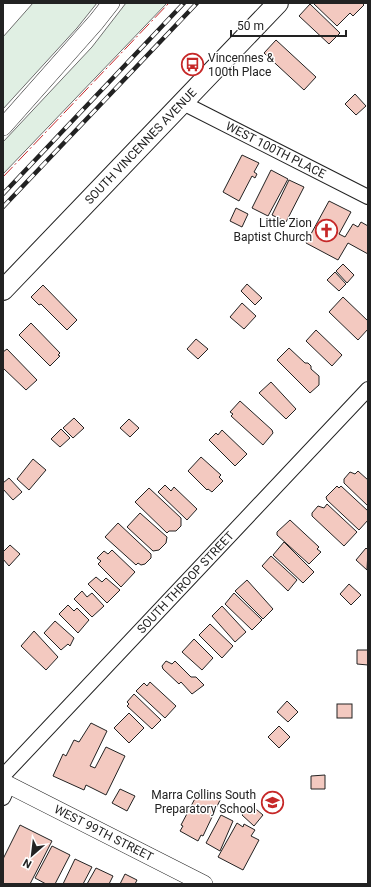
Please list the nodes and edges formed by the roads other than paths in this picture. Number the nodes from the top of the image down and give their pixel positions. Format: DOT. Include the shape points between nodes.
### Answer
graph roads {
  1 [pos="111,3"];
  2 [pos="278,3"];
  3 [pos="183,103"];
  4 [pos="3,127"];
  5 [pos="368,197"];
  6 [pos="3,290"];
  7 [pos="368,389"];
  8 [pos="5,785"];
  9 [pos="204,884"];
  1 -- 4 [label="street"];
  2 -- 3 [label="main road, SOUTH VINCENNES AVENUE"];
  3 -- 5 [label="street, WEST 100TH PLACE"];
  3 -- 6 [label="main road, SOUTH VINCENNES AVENUE"];
  7 -- 8 [label="street, SOUTH THROOP STREET"];
  8 -- 9 [label="street, WEST 99TH STREET"];
}
